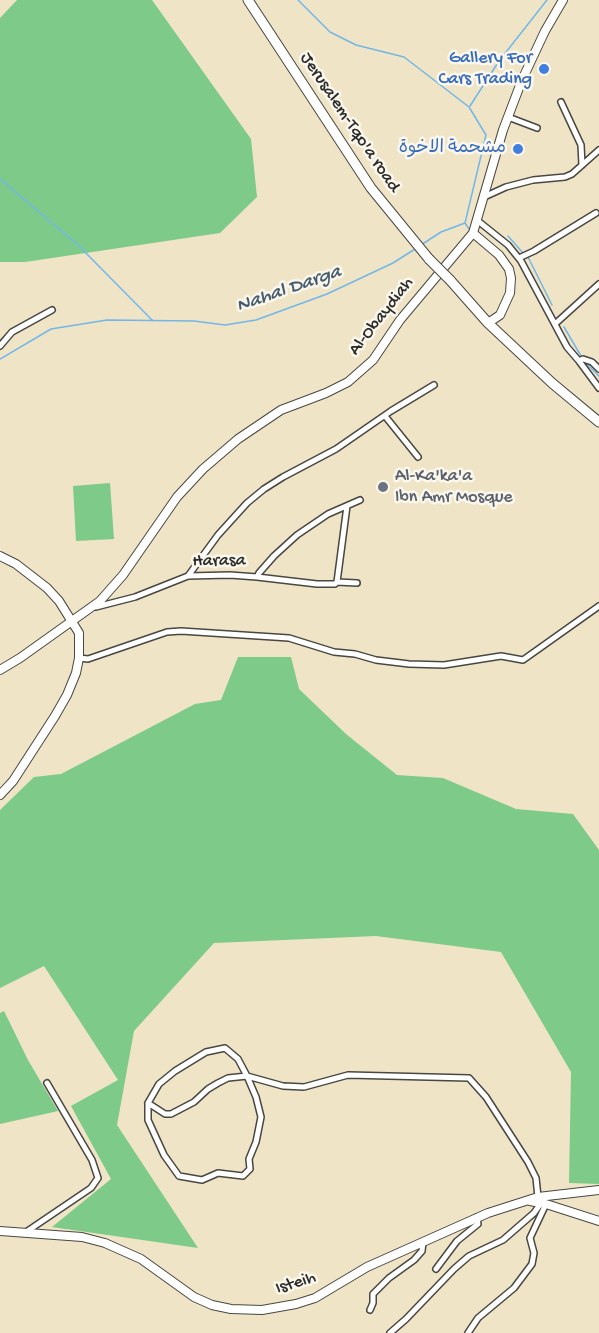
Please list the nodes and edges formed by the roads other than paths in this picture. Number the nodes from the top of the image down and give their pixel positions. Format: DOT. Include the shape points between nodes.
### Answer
graph roads {
  1 [pos="248,0"];
  2 [pos="563,0"];
  3 [pos="561,102"];
  4 [pos="508,117"];
  5 [pos="537,128"];
  6 [pos="599,150"];
  7 [pos="582,165"];
  8 [pos="484,197"];
  9 [pos="596,213"];
  10 [pos="478,221"];
  11 [pos="473,233"];
  12 [pos="519,258"];
  13 [pos="599,284"];
  14 [pos="51,310"];
  15 [pos="488,323"];
  16 [pos="555,324"];
  17 [pos="0,346"];
  18 [pos="579,361"];
  19 [pos="599,369"];
  20 [pos="434,385"];
  21 [pos="599,388"];
  22 [pos="385,416"];
  23 [pos="599,422"];
  24 [pos="418,457"];
  25 [pos="360,500"];
  26 [pos="346,506"];
  27 [pos="0,556"];
  28 [pos="188,576"];
  29 [pos="257,577"];
  30 [pos="337,582"];
  31 [pos="357,583"];
  32 [pos="599,606"];
  33 [pos="92,608"];
  34 [pos="73,621"];
  35 [pos="79,658"];
  36 [pos="0,670"];
  37 [pos="0,795"];
  38 [pos="247,1076"];
  39 [pos="46,1083"];
  40 [pos="148,1103"];
  41 [pos="599,1190"];
  42 [pos="542,1201"];
  43 [pos="477,1217"];
  44 [pos="599,1221"];
  45 [pos="0,1231"];
  46 [pos="26,1232"];
  47 [pos="423,1242"];
  48 [pos="436,1269"];
  49 [pos="370,1310"];
  50 [pos="390,1333"];
  51 [pos="468,1333"];
  1 -- 15 [label="main road, Jerusalem-Tqo'a road, bridge" via="371,188"];
  2 -- 4 [label="main road, Al-Obaydiah" via="531,60"];
  3 -- 7 [label="street" via="581,145"];
  4 -- 5 [label="street"];
  4 -- 8 [label="main road, Al-Obaydiah"];
  6 -- 7 [label="street"];
  7 -- 8 [label="street" via="564,177 533,180"];
  8 -- 10 [label="main road, Al-Obaydiah"];
  9 -- 12 [label="street"];
  10 -- 11 [label="main road, Al-Obaydiah"];
  10 -- 12 [label="street"];
  11 -- 15 [label="main road" via="499,255 511,278 510,293 500,315"];
  11 -- 33 [label="main road, Al-Obaydiah" via="359,374 326,393 281,410 203,469 177,497 116,583"];
  12 -- 16 [label="street"];
  13 -- 16 [label="street"];
  14 -- 17 [label="street" via="12,332"];
  15 -- 23 [label="main road"];
  16 -- 18 [label="street"];
  18 -- 19 [label="street" via="592,362"];
  18 -- 21 [label="street"];
  20 -- 22 [label="street"];
  22 -- 24 [label="street"];
  22 -- 28 [label="street" via="247,503"];
  25 -- 26 [label="street, Harasa"];
  26 -- 29 [label="street, Harasa" via="297,535"];
  26 -- 30 [label="street"];
  27 -- 34 [label="main road" via="47,588"];
  28 -- 29 [label="street, Harasa"];
  28 -- 33 [label="street, Harasa" via="135,597"];
  29 -- 30 [label="street" via="317,584"];
  30 -- 31 [label="street"];
  32 -- 35 [label="street" via="523,660 501,656 444,665 409,664 334,652 289,638 181,631 167,632 88,659"];
  33 -- 34 [label="main road, Al-Obaydiah"];
  34 -- 35 [label="main road" via="79,633"];
  34 -- 36 [label="main road, Al-Obaydiah"];
  35 -- 37 [label="main road" via="67,695 55,716"];
  38 -- 40 [label="street" via="228,1078 171,1114"];
  38 -- 40 [label="street" via="238,1059 225,1048 206,1052 159,1084"];
  38 -- 40 [label="street" via="261,1117 249,1159 250,1169 243,1176 218,1173 202,1180 179,1176 155,1138 148,1120"];
  38 -- 42 [label="street" via="304,1087 348,1074 469,1078 528,1162"];
  39 -- 46 [label="street" via="92,1160 98,1178 91,1188"];
  41 -- 42 [label="main road"];
  42 -- 43 [label="main road, Isteih" via="527,1201"];
  42 -- 44 [label="main road"];
  42 -- 50 [label="street" via="534,1214 502,1240 469,1256 454,1269"];
  42 -- 51 [label="street" via="530,1238 532,1264 514,1288 478,1318"];
  43 -- 47 [label="main road, Isteih"];
  43 -- 48 [label="street" via="478,1224 457,1240"];
  45 -- 46 [label="main road, Isteih"];
  46 -- 47 [label="main road, Isteih" via="105,1243 141,1259 194,1297 212,1305 262,1310 315,1298 367,1267"];
  47 -- 49 [label="street" via="422,1251 414,1260 373,1294"];
}
